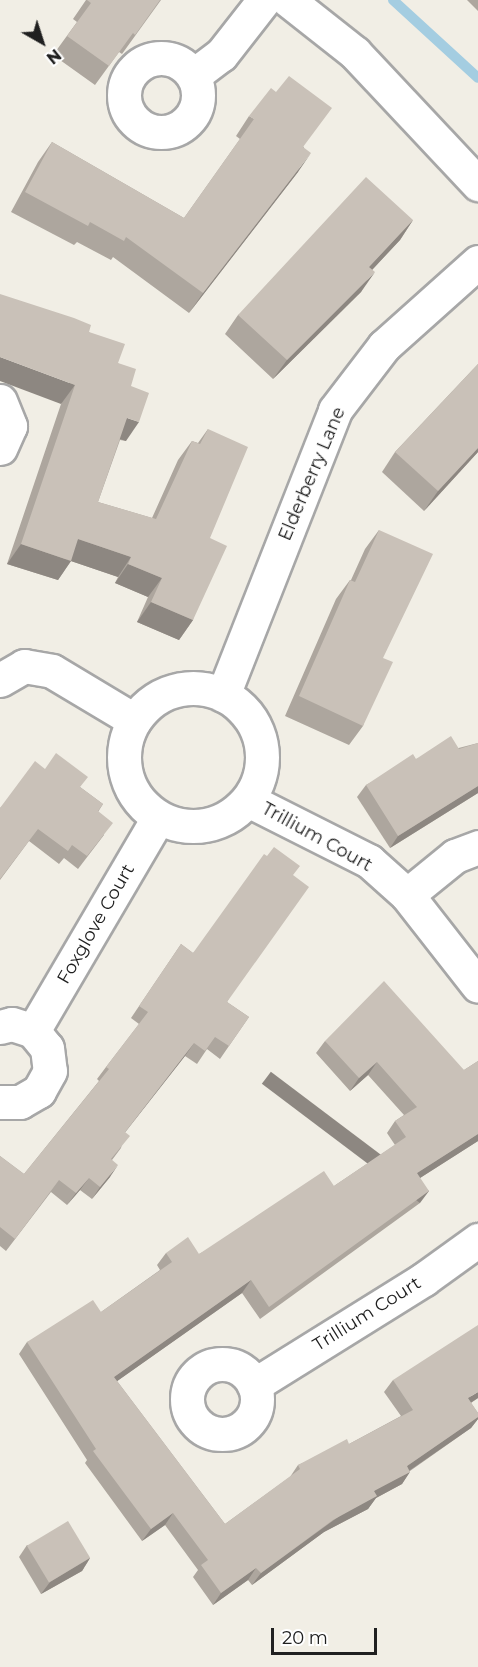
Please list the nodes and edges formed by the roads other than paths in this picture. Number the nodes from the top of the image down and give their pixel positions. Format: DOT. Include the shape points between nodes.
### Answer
graph roads {
  1 [pos="264,0"];
  2 [pos="288,0"];
  3 [pos="194,75"];
  4 [pos="478,184"];
  5 [pos="478,262"];
  6 [pos="0,401"];
  7 [pos="0,448"];
  8 [pos="0,680"];
  9 [pos="224,695"];
  10 [pos="134,720"];
  11 [pos="248,800"];
  12 [pos="158,818"];
  13 [pos="478,847"];
  14 [pos="407,895"];
  15 [pos="478,986"];
  16 [pos="0,1027"];
  17 [pos="33,1031"];
  18 [pos="0,1102"];
  19 [pos="478,1240"];
  20 [pos="254,1385"];
  1 -- 3 [label="street" via="221,55"];
  2 -- 4 [label="street" via="355,53"];
  5 -- 9 [label="street, Elderberry Lane" via="384,346 335,410"];
  6 -- 7 [label="street" via="9,426"];
  8 -- 10 [label="street" via="24,666 52,671"];
  9 -- 10 [label="street" via="199,688 174,690 152,701"];
  9 -- 11 [label="street" via="253,723 260,742 262,762"];
  10 -- 12 [label="street" via="125,740 123,763 129,785 141,804"];
  11 -- 12 [label="street" via="229,816 206,826 182,826"];
  11 -- 14 [label="street, Trillium Court" via="369,861"];
  12 -- 17 [label="street, Foxglove Court"];
  13 -- 14 [label="street" via="454,856"];
  14 -- 15 [label="street, Trillium Court"];
  16 -- 17 [label="street" via="12,1024"];
  17 -- 18 [label="street" via="47,1048 50,1071 39,1091 20,1102"];
  19 -- 20 [label="street, Trillium Court" via="424,1279"];
}
